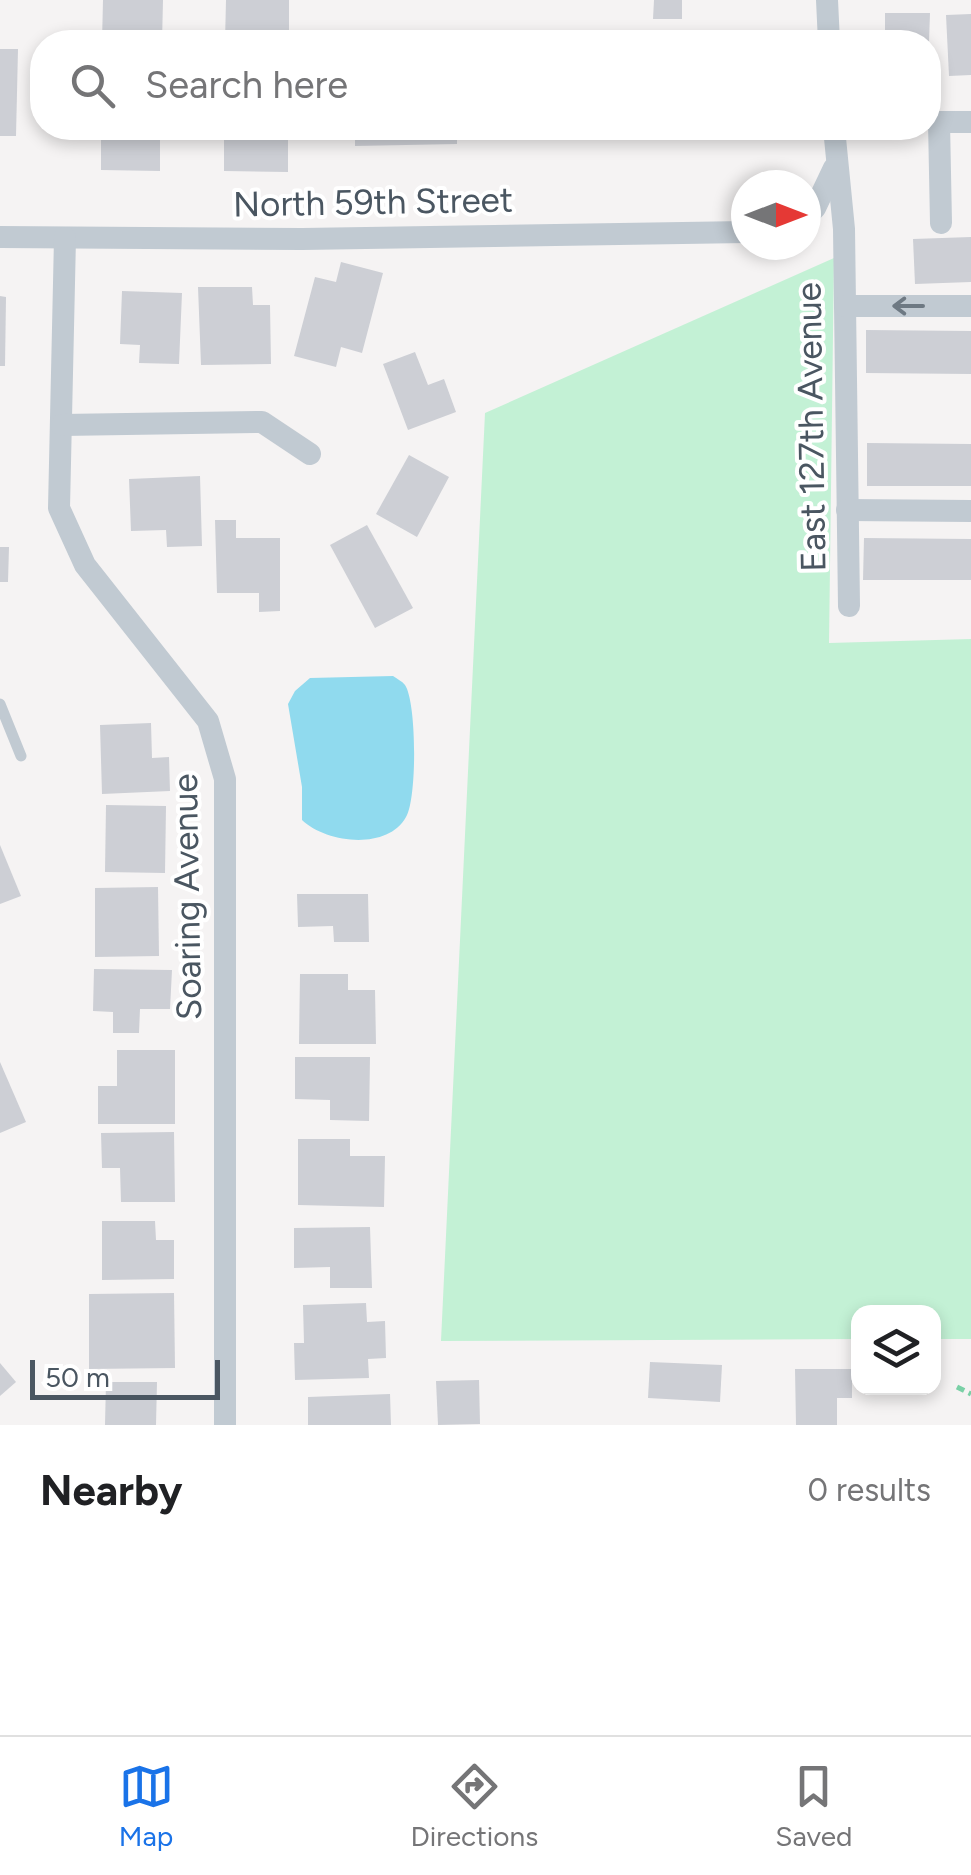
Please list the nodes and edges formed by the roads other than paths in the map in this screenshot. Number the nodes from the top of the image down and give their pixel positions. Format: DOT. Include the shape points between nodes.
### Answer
graph roads {
  1 [pos="827,0"];
  2 [pos="828,30"];
  3 [pos="941,122"];
  4 [pos="971,122"];
  5 [pos="834,140"];
  6 [pos="939,140"];
  7 [pos="835,166"];
  8 [pos="821,195"];
  9 [pos="940,223"];
  10 [pos="731,232"];
  11 [pos="0,237"];
  12 [pos="66,238"];
  13 [pos="845,306"];
  14 [pos="971,306"];
  15 [pos="62,425"];
  16 [pos="310,454"];
  17 [pos="847,510"];
  18 [pos="971,510"];
  19 [pos="848,606"];
  20 [pos="0,704"];
  21 [pos="20,756"];
  22 [pos="225,1425"];
  1 -- 2 [label="street"];
  3 -- 4 [label="street"];
  5 -- 7 [label="street, East 127th Avenue"];
  6 -- 9 [label="street"];
  7 -- 8 [label="street"];
  7 -- 13 [label="street, East 127th Avenue"];
  10 -- 12 [label="street, North 59th Street"];
  11 -- 12 [label="street, North 59th Street"];
  12 -- 15 [label="street, Soaring Avenue"];
  14 -- 13 [label="street, one-way"];
  13 -- 17 [label="street, East 127th Avenue"];
  15 -- 16 [label="street" via="262,422"];
  15 -- 22 [label="street, Soaring Avenue" via="59,508 84,565 208,721 225,779"];
  17 -- 18 [label="street"];
  17 -- 19 [label="street, East 127th Avenue"];
  20 -- 21 [label="lane"];
}
